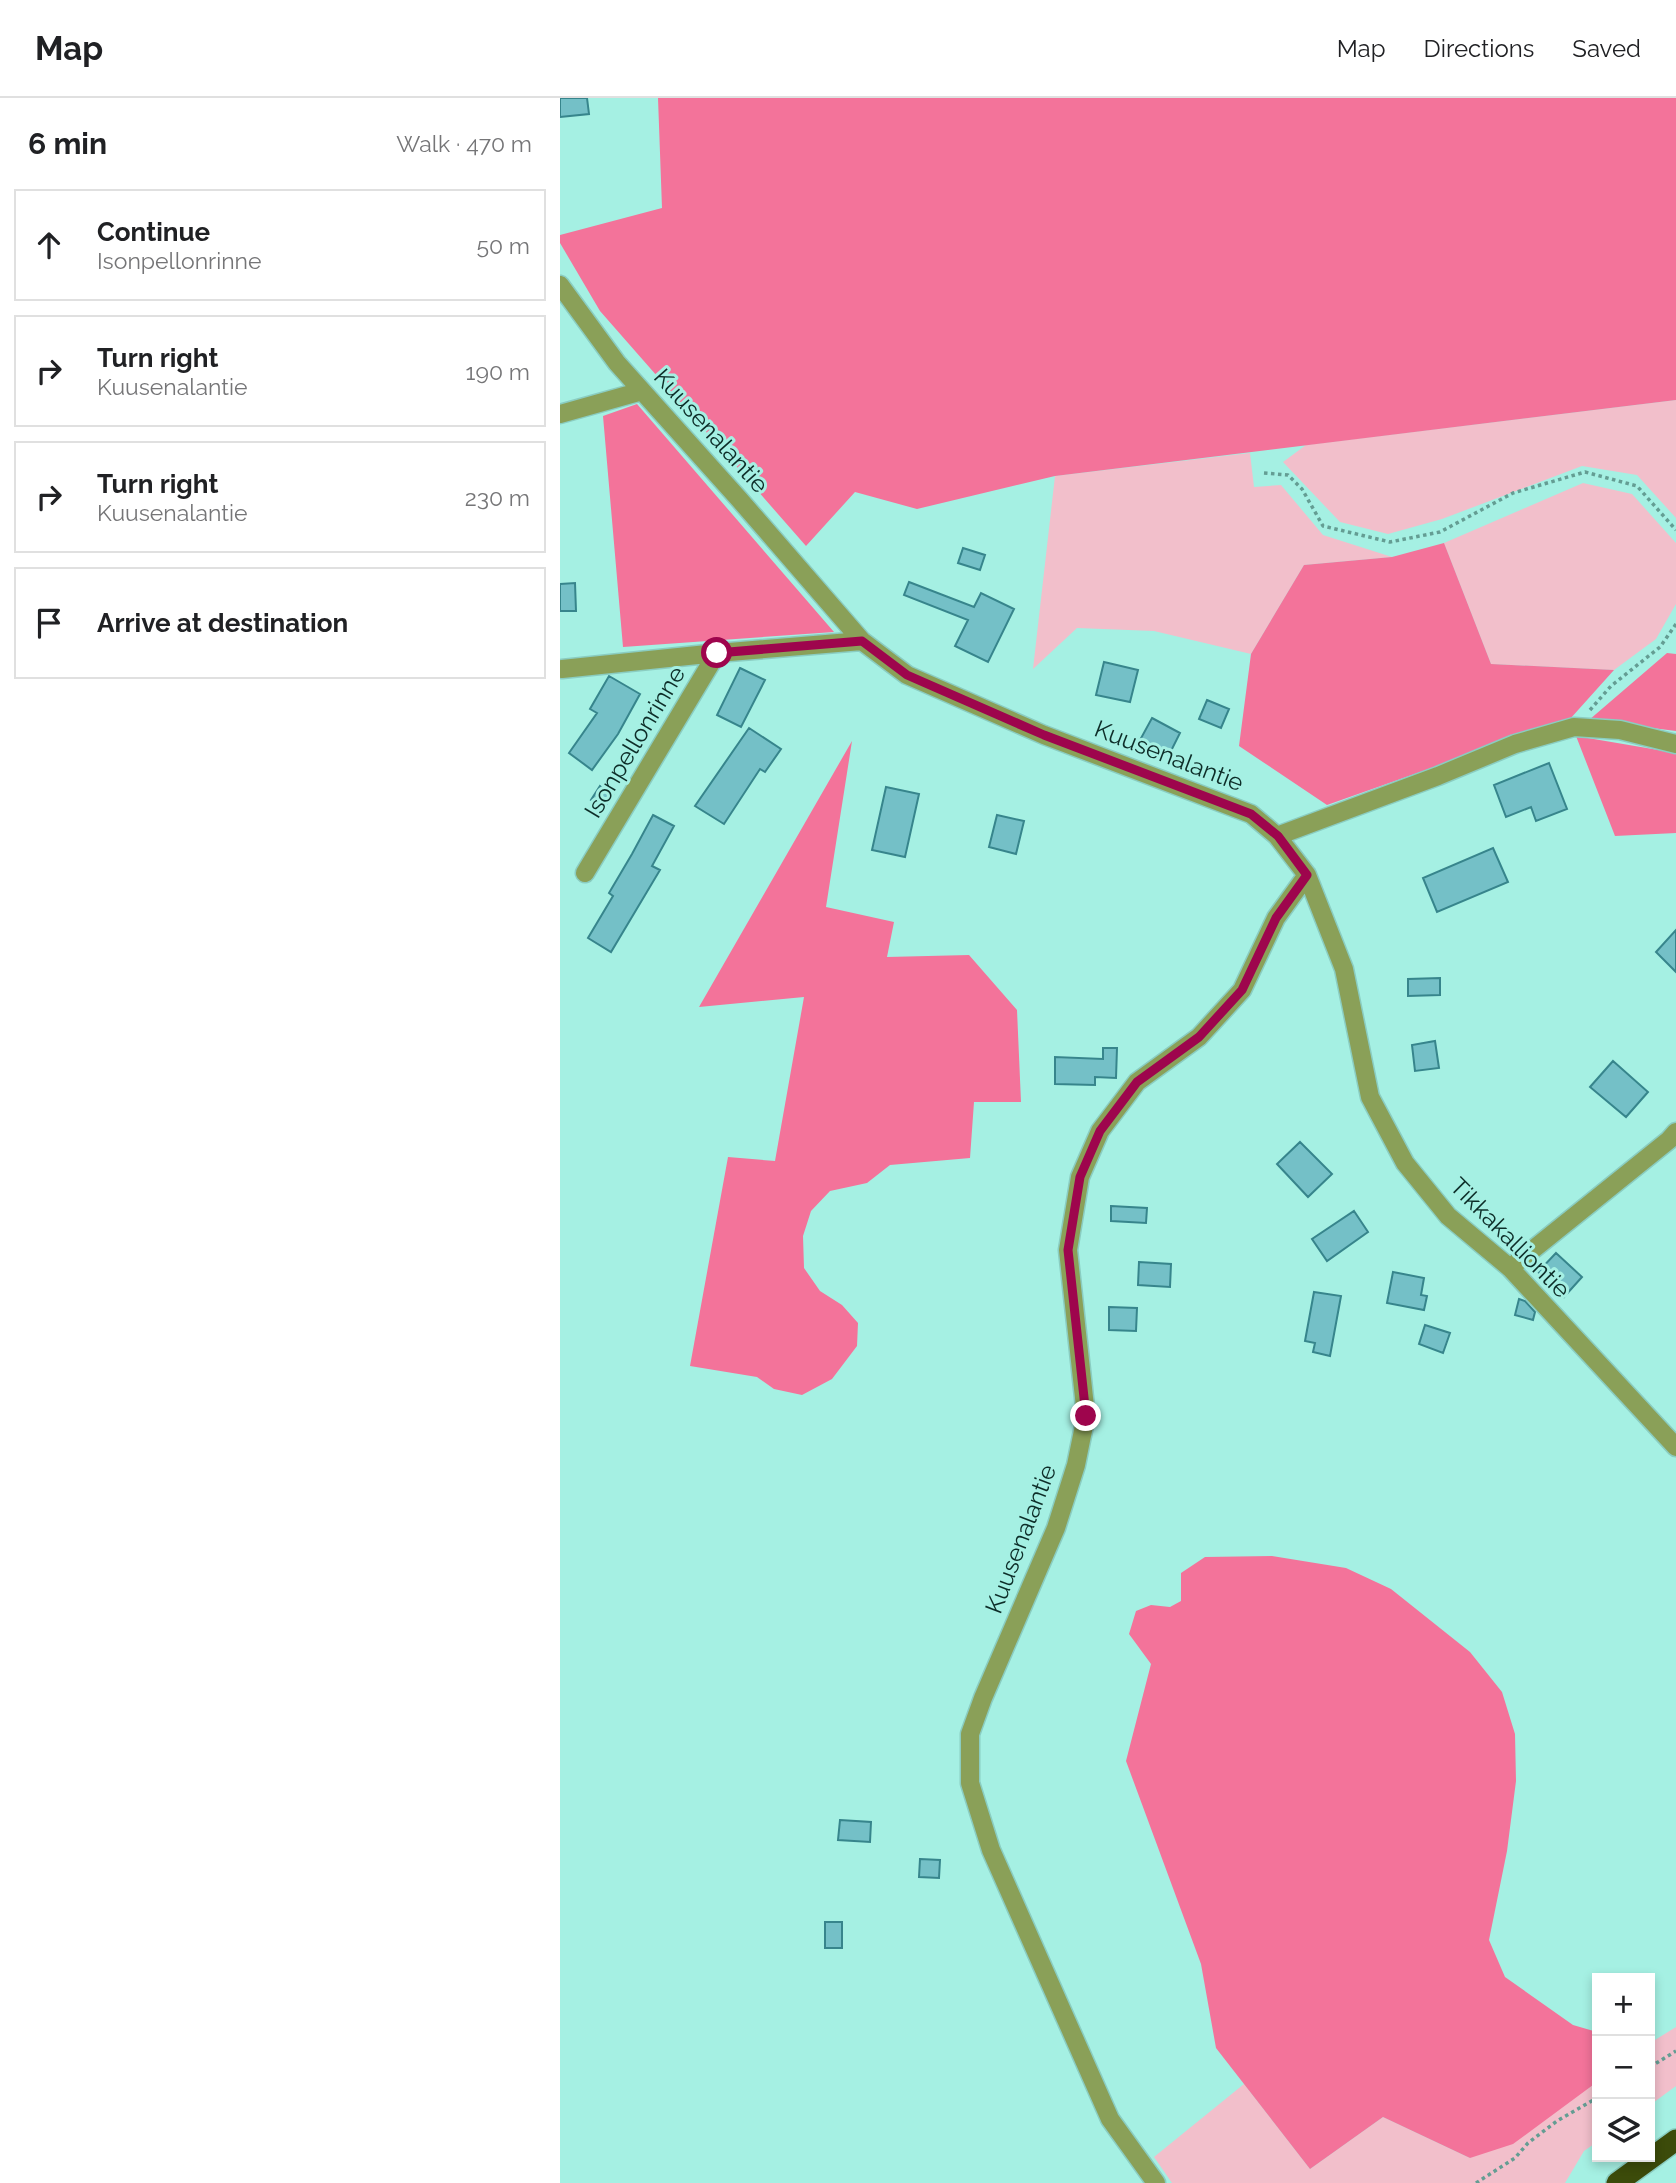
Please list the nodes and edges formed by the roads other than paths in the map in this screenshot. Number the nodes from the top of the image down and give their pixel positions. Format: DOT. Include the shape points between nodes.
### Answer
graph roads {
  1 [pos="560,285"];
  2 [pos="642,391"];
  3 [pos="560,414"];
  4 [pos="862,641"];
  5 [pos="717,653"];
  6 [pos="562,669"];
  7 [pos="1676,744"];
  8 [pos="1278,836"];
  9 [pos="585,873"];
  10 [pos="1307,875"];
  11 [pos="1674,1140"];
  12 [pos="1510,1268"];
  13 [pos="1676,1447"];
  14 [pos="1676,2140"];
  15 [pos="1156,2183"];
  16 [pos="1617,2183"];
  1 -- 2 [label="street, Kuusenalantie"];
  2 -- 3 [label="street"];
  2 -- 4 [label="street, Kuusenalantie"];
  4 -- 5 [label="street, Isonpellonrinne"];
  4 -- 8 [label="street, Kuusenalantie" via="907,675 1044,735 1251,814"];
  5 -- 6 [label="street"];
  5 -- 9 [label="street, Isonpellonrinne"];
  7 -- 8 [label="street" via="1620,730 1574,727 1515,744"];
  8 -- 10 [label="street, Kuusenalantie"];
  10 -- 12 [label="street, Tikkakalliontie" via="1344,970 1370,1097 1405,1163 1448,1216"];
  10 -- 15 [label="street, Kuusenalantie" via="1276,918 1242,990 1199,1037 1137,1082 1100,1131 1080,1177 1068,1250 1086,1416 1056,1528 970,1734 970,1783 991,1850 1110,2119"];
  11 -- 12 [label="street"];
  12 -- 13 [label="street, Tikkakalliontie"];
  14 -- 16 [label="highway"];
}
